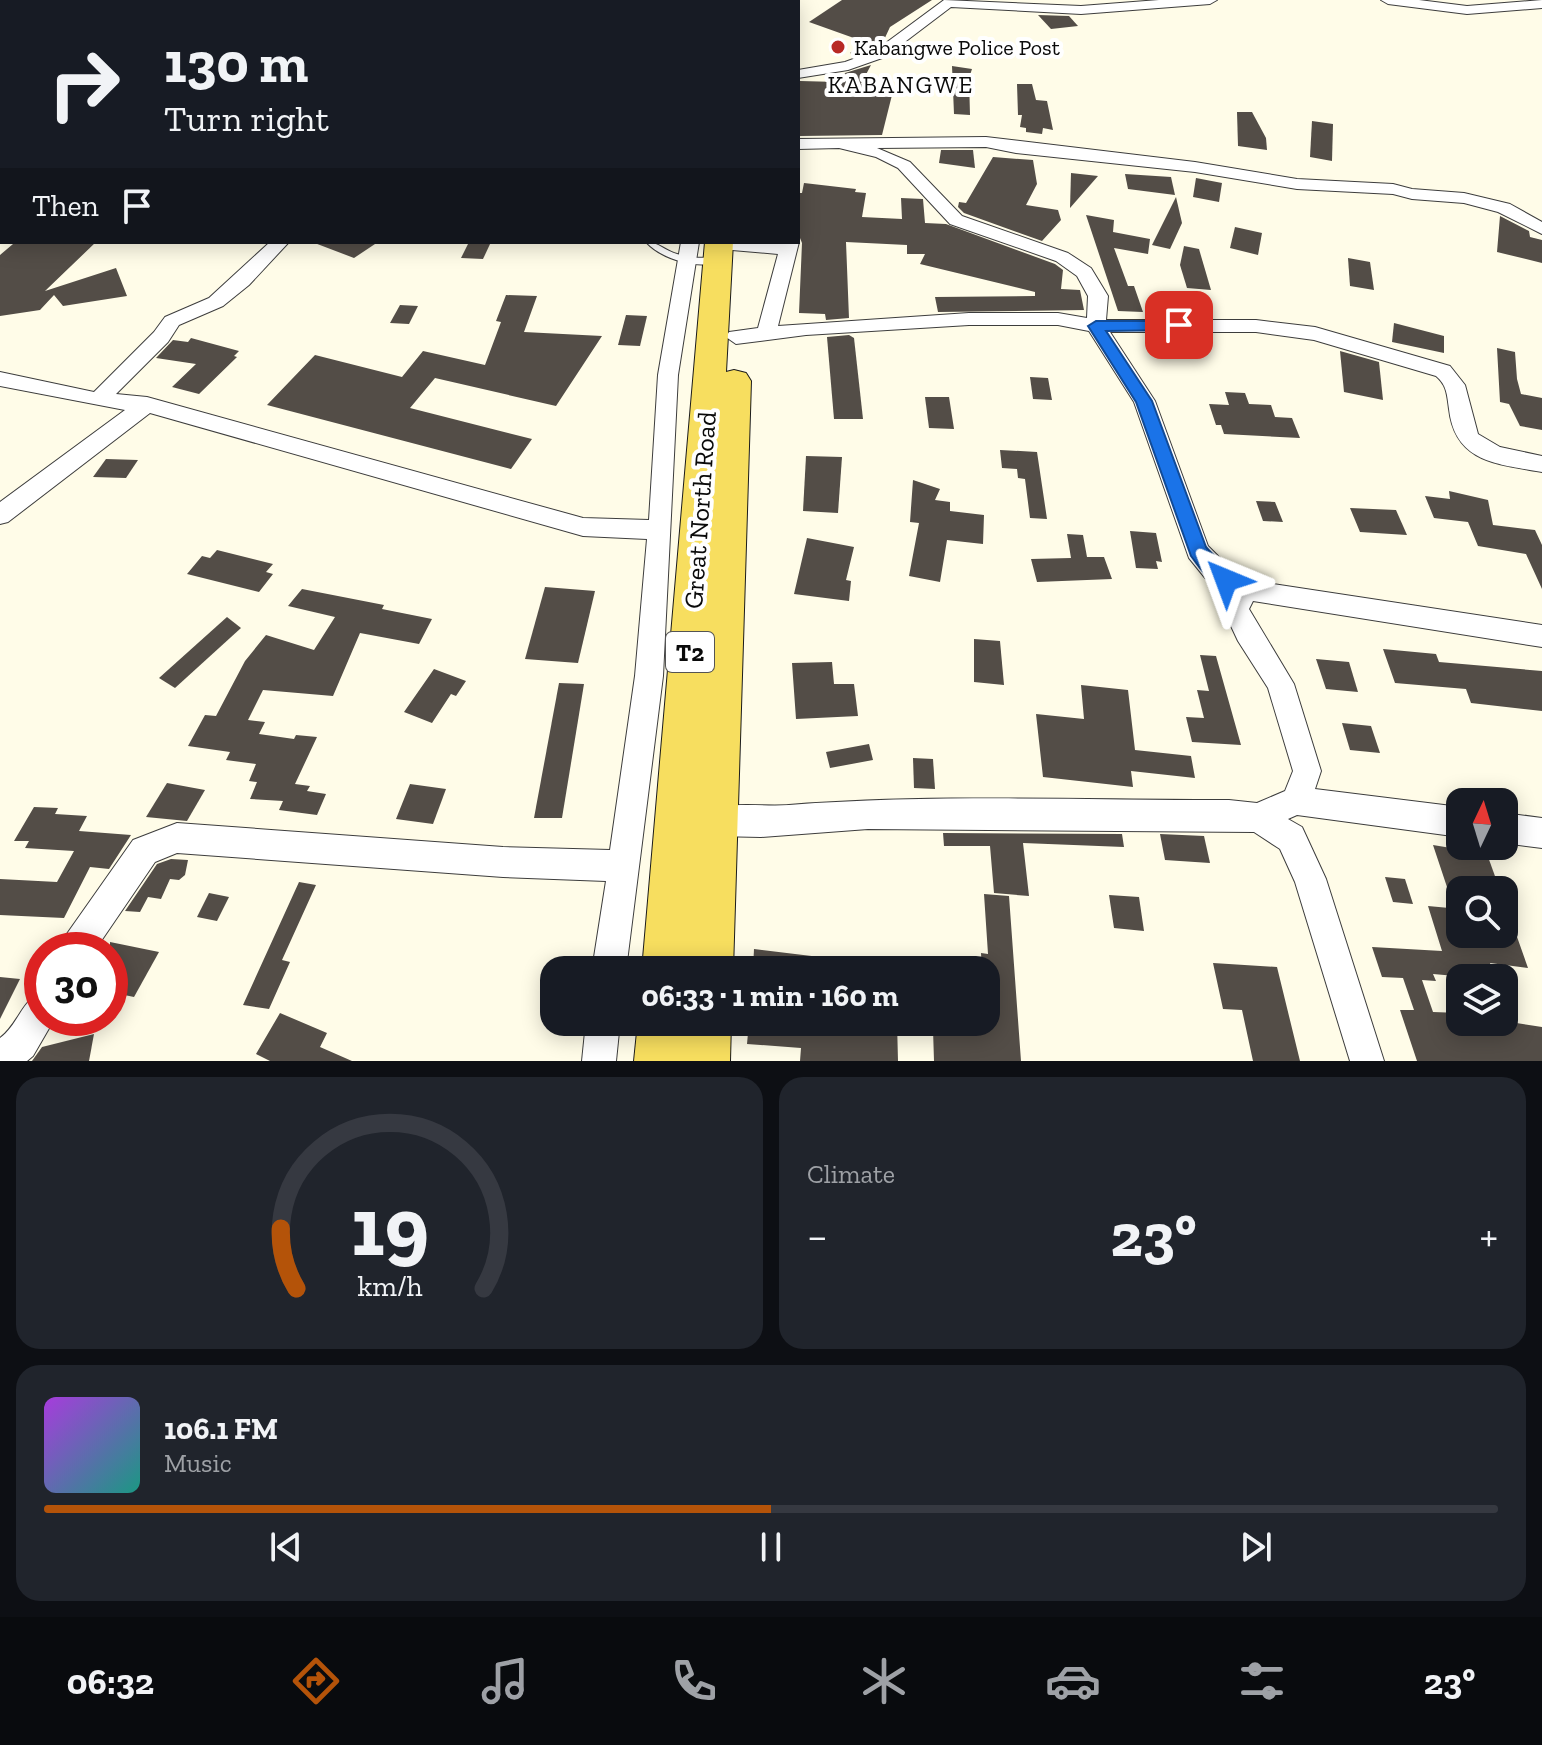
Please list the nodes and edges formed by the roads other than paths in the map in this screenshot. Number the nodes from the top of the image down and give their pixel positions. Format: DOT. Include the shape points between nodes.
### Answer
graph roads {
  1 [pos="1210,0"];
  2 [pos="1388,0"];
  3 [pos="1542,4"];
  4 [pos="800,74"];
  5 [pos="800,143"];
  6 [pos="841,144"];
  7 [pos="1542,229"];
  8 [pos="278,244"];
  9 [pos="653,244"];
  10 [pos="789,246"];
  11 [pos="715,249"];
  12 [pos="1096,326"];
  13 [pos="751,336"];
  14 [pos="0,379"];
  15 [pos="98,400"];
  16 [pos="147,405"];
  17 [pos="1542,464"];
  18 [pos="0,515"];
  19 [pos="660,530"];
  20 [pos="1246,589"];
  21 [pos="1542,636"];
  22 [pos="1296,801"];
  23 [pos="1258,818"];
  24 [pos="1446,820"];
  25 [pos="715,821"];
  26 [pos="1518,830"];
  27 [pos="1542,833"];
  28 [pos="622,866"];
  29 [pos="88,932"];
  30 [pos="611,956"];
  31 [pos="669,956"];
  32 [pos="708,956"];
  33 [pos="26,1036"];
  34 [pos="602,1036"];
  35 [pos="664,1036"];
  36 [pos="703,1036"];
  37 [pos="0,1059"];
  38 [pos="599,1061"];
  39 [pos="662,1061"];
  40 [pos="702,1061"];
  41 [pos="1367,1061"];
  1 -- 4 [label="street" via="1081,10 948,3 880,54 848,66"];
  2 -- 3 [label="street" via="1467,10"];
  5 -- 6 [label="street"];
  6 -- 7 [label="street" via="986,142 1297,184 1393,189 1483,202"];
  6 -- 12 [label="street" via="904,165 956,220 1062,257 1084,272 1098,296"];
  8 -- 15 [label="street" via="216,302 172,321"];
  9 -- 11 [label="lane" via="659,252"];
  10 -- 11 [label="street"];
  10 -- 13 [label="street"];
  11 -- 13 [label="main road, Great North Road / T2"];
  11 -- 19 [label="street" via="668,375"];
  11 -- 31 [label="main road, Great North Road / T2"];
  12 -- 13 [label="street" via="1058,319 969,319"];
  12 -- 17 [label="street" via="1293,330 1432,367 1454,380 1472,442 1490,453"];
  12 -- 20 [label="street" via="1144,401 1198,551 1215,572"];
  13 -- 25 [label="main road, Great North Road / T2"];
  14 -- 15 [label="street"];
  15 -- 16 [label="street"];
  16 -- 18 [label="street"];
  16 -- 19 [label="street" via="583,527"];
  19 -- 28 [label="street" via="649,676"];
  20 -- 21 [label="street"];
  20 -- 22 [label="street" via="1236,609 1280,684 1307,771"];
  22 -- 23 [label="street"];
  22 -- 24 [label="street"];
  23 -- 25 [label="street" via="868,814"];
  23 -- 41 [label="street" via="1291,838 1310,879"];
  25 -- 32 [label="main road, Great North Road / T2"];
  26 -- 27 [label="street"];
  28 -- 29 [label="street" via="177,838 144,851"];
  28 -- 30 [label="street"];
  33 -- 37 [label="street"];
  34 -- 38 [label="street"];
  35 -- 39 [label="main road"];
  36 -- 40 [label="main road"];
}
